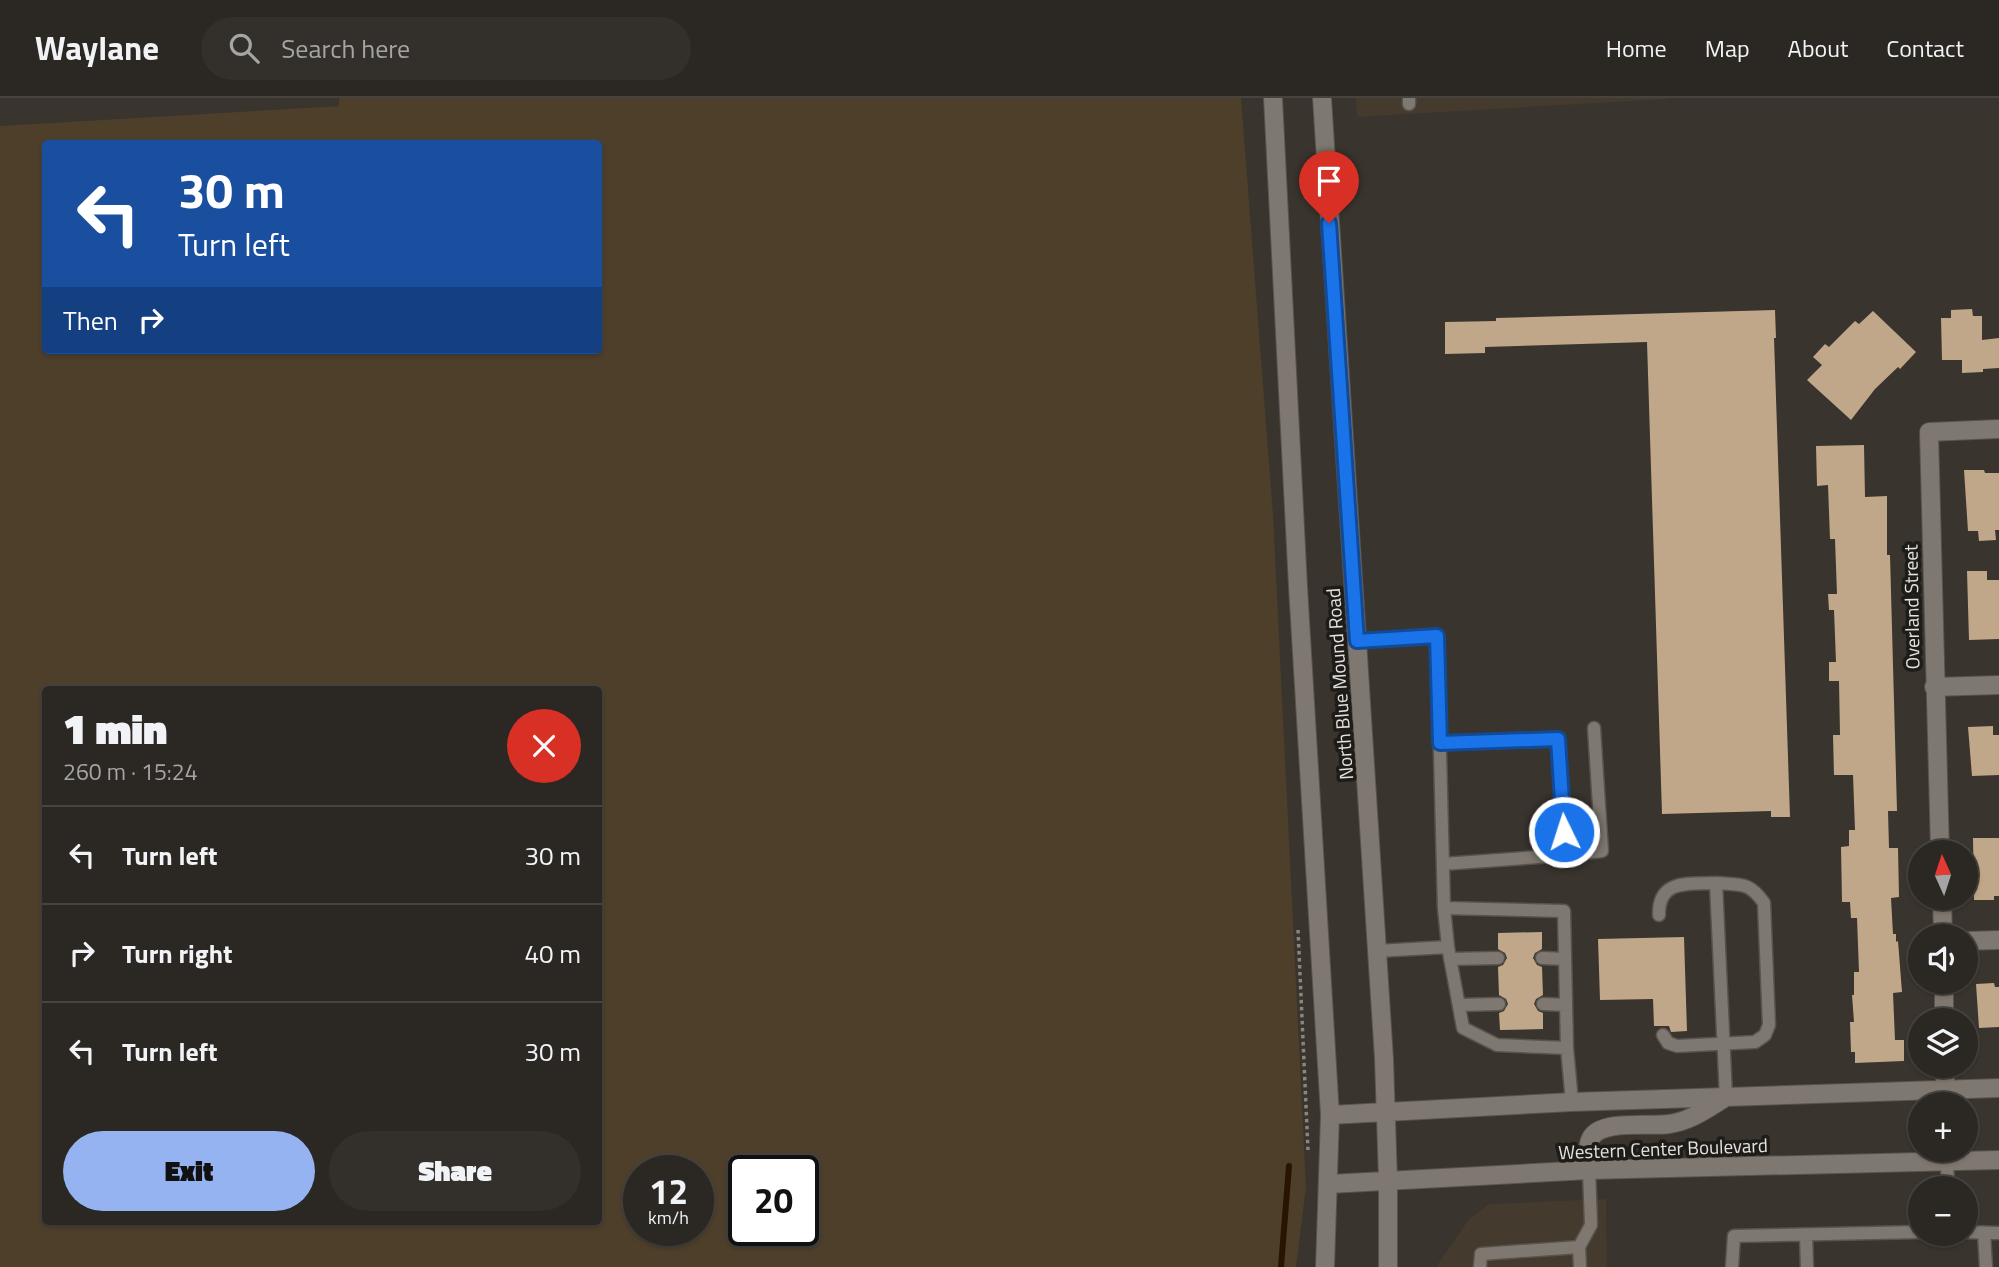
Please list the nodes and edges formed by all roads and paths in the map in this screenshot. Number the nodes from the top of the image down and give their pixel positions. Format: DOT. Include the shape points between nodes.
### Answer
graph roads {
  1 [pos="1273,98"];
  2 [pos="1322,98"];
  3 [pos="1999,429"];
  4 [pos="1357,641"];
  5 [pos="1999,685"];
  6 [pos="1934,687"];
  7 [pos="1594,728"];
  8 [pos="1440,743"];
  9 [pos="1940,840"];
  10 [pos="1566,855"];
  11 [pos="1443,864"];
  12 [pos="1716,883"];
  13 [pos="1444,908"];
  14 [pos="1659,915"];
  15 [pos="1999,940"];
  16 [pos="1978,941"];
  17 [pos="1377,951"];
  18 [pos="1449,953"];
  19 [pos="1498,958"];
  20 [pos="1542,958"];
  21 [pos="1565,958"];
  22 [pos="1459,1004"];
  23 [pos="1499,1004"];
  24 [pos="1543,1004"];
  25 [pos="1566,1005"];
  26 [pos="1663,1035"];
  27 [pos="1723,1044"];
  28 [pos="1567,1048"];
  29 [pos="1999,1088"];
  30 [pos="1975,1092"];
  31 [pos="1726,1097"];
  32 [pos="1908,1097"];
  33 [pos="1572,1102"];
  34 [pos="1387,1112"];
  35 [pos="1330,1115"];
  36 [pos="1908,1158"];
  37 [pos="1978,1158"];
  38 [pos="1999,1160"];
  39 [pos="1589,1170"];
  40 [pos="1388,1180"];
  41 [pos="1329,1184"];
  42 [pos="1908,1232"];
  43 [pos="1978,1233"];
  44 [pos="1984,1233"];
  45 [pos="1999,1233"];
  46 [pos="1806,1235"];
  47 [pos="1579,1247"];
  48 [pos="1325,1267"];
  49 [pos="1388,1267"];
  50 [pos="1480,1267"];
  51 [pos="1580,1267"];
  52 [pos="1732,1267"];
  53 [pos="1807,1267"];
  54 [pos="1986,1267"];
  1 -- 35 [label="main road, North Blue Mound Road"];
  2 -- 4 [label="main road, North Blue Mound Road"];
  3 -- 6 [label="main road, Overland Street" via="1929,432"];
  4 -- 8 [label="lane" via="1437,636"];
  4 -- 17 [label="main road, North Blue Mound Road"];
  5 -- 6 [label="main road"];
  6 -- 9 [label="main road, Overland Street"];
  7 -- 10 [label="lane" via="1602,851"];
  8 -- 10 [label="lane" via="1558,739"];
  8 -- 11 [label="lane"];
  10 -- 11 [label="lane"];
  11 -- 13 [label="lane"];
  12 -- 14 [label="lane" via="1670,888 1658,904"];
  12 -- 27 [label="lane"];
  12 -- 27 [label="lane" via="1747,886 1764,904 1769,1025 1755,1042"];
  13 -- 18 [label="lane"];
  13 -- 21 [label="lane" via="1564,911"];
  15 -- 16 [label="main road"];
  17 -- 18 [label="lane"];
  17 -- 34 [label="main road, North Blue Mound Road"];
  18 -- 19 [label="lane"];
  18 -- 22 [label="lane"];
  20 -- 21 [label="lane"];
  21 -- 25 [label="lane"];
  22 -- 23 [label="lane"];
  22 -- 28 [label="lane" via="1463,1028 1497,1045"];
  24 -- 25 [label="lane"];
  25 -- 28 [label="lane"];
  26 -- 27 [label="lane" via="1677,1046"];
  27 -- 31 [label="lane"];
  28 -- 33 [label="lane"];
  29 -- 30 [label="main road"];
  31 -- 32 [label="main road"];
  31 -- 33 [label="main road"];
  31 -- 39 [label="main road" via="1689,1120 1597,1131 1588,1147"];
  33 -- 34 [label="main road"];
  34 -- 35 [label="main road"];
  34 -- 40 [label="main road, North Blue Mound Road"];
  35 -- 41 [label="main road, North Blue Mound Road"];
  36 -- 39 [label="main road, Western Center Boulevard"];
  37 -- 38 [label="main road, Western Center Boulevard"];
  39 -- 40 [label="main road, Western Center Boulevard"];
  39 -- 47 [label="lane" via="1591,1225"];
  40 -- 41 [label="main road, Western Center Boulevard"];
  40 -- 49 [label="main road, North Blue Mound Road"];
  41 -- 48 [label="main road, North Blue Mound Road"];
  42 -- 46 [label="lane"];
  43 -- 44 [label="lane"];
  44 -- 45 [label="lane"];
  44 -- 54 [label="lane"];
  46 -- 52 [label="lane" via="1734,1236"];
  46 -- 53 [label="lane"];
  47 -- 50 [label="lane" via="1481,1254"];
  47 -- 51 [label="lane"];
}
